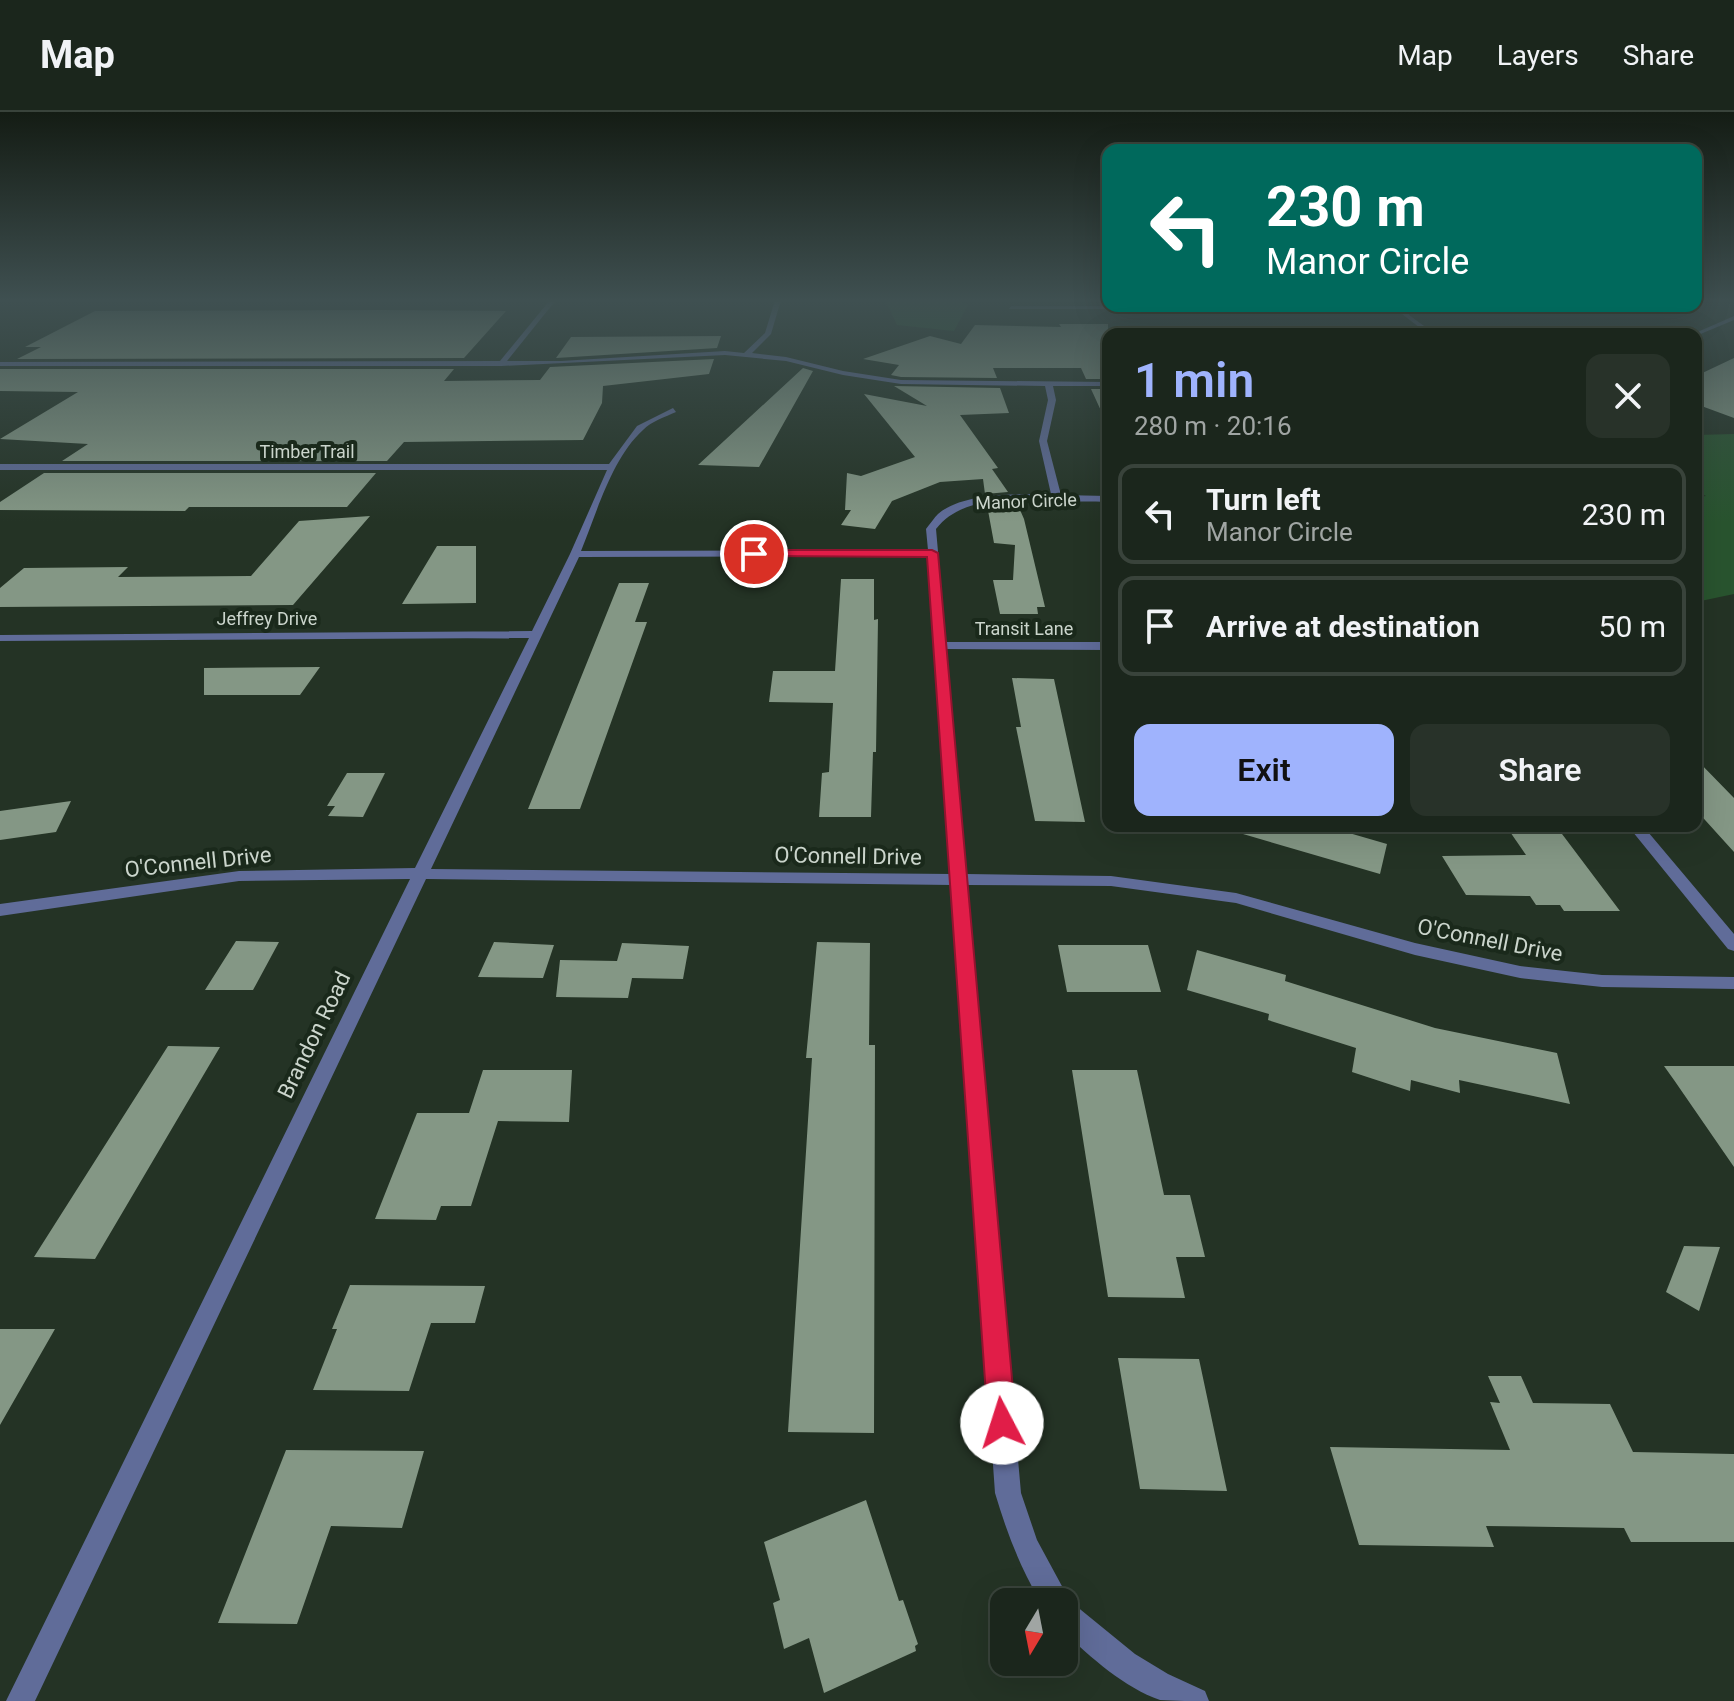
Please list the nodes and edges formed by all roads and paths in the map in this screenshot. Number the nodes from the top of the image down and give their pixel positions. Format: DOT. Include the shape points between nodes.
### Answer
graph roads {
  1 [pos="858,374"];
  2 [pos="1102,384"];
  3 [pos="1049,385"];
  4 [pos="673,410"];
  5 [pos="0,467"];
  6 [pos="614,467"];
  7 [pos="1057,499"];
  8 [pos="1102,499"];
  9 [pos="932,553"];
  10 [pos="575,554"];
  11 [pos="534,634"];
  12 [pos="0,638"];
  13 [pos="940,645"];
  14 [pos="1102,646"];
  15 [pos="1640,832"];
  16 [pos="419,873"];
  17 [pos="958,879"];
  18 [pos="0,910"];
  19 [pos="1734,945"];
  20 [pos="1734,983"];
  21 [pos="1047,1588"];
  22 [pos="1078,1626"];
  23 [pos="20,1701"];
  24 [pos="1195,1701"];
  1 -- 3 [label="street" via="945,385"];
  2 -- 3 [label="street"];
  3 -- 7 [label="street" via="1053,409 1043,445"];
  4 -- 6 [label="street, Brandon Road" via="636,433"];
  5 -- 6 [label="street, Timber Trail"];
  6 -- 10 [label="street, Brandon Road"];
  7 -- 8 [label="street, Manor Circle"];
  7 -- 9 [label="street, Manor Circle" via="986,500 951,508 933,523"];
  9 -- 10 [label="street"];
  9 -- 13 [label="street, Manor Circle"];
  10 -- 11 [label="street, Brandon Road"];
  11 -- 12 [label="street, Jeffrey Drive"];
  11 -- 16 [label="street, Brandon Road"];
  13 -- 14 [label="street, Transit Lane"];
  13 -- 17 [label="street, Manor Circle"];
  15 -- 19 [label="street"];
  16 -- 17 [label="street, O'Connell Drive"];
  16 -- 18 [label="street, O'Connell Drive" via="239,876"];
  16 -- 23 [label="street, Brandon Road"];
  17 -- 20 [label="street, O'Connell Drive" via="1152,884 1236,898 1415,949 1520,972 1602,981"];
  17 -- 21 [label="street, Manor Circle" via="1008,1493 1020,1536"];
  22 -- 24 [label="street" via="1127,1667"];
}
